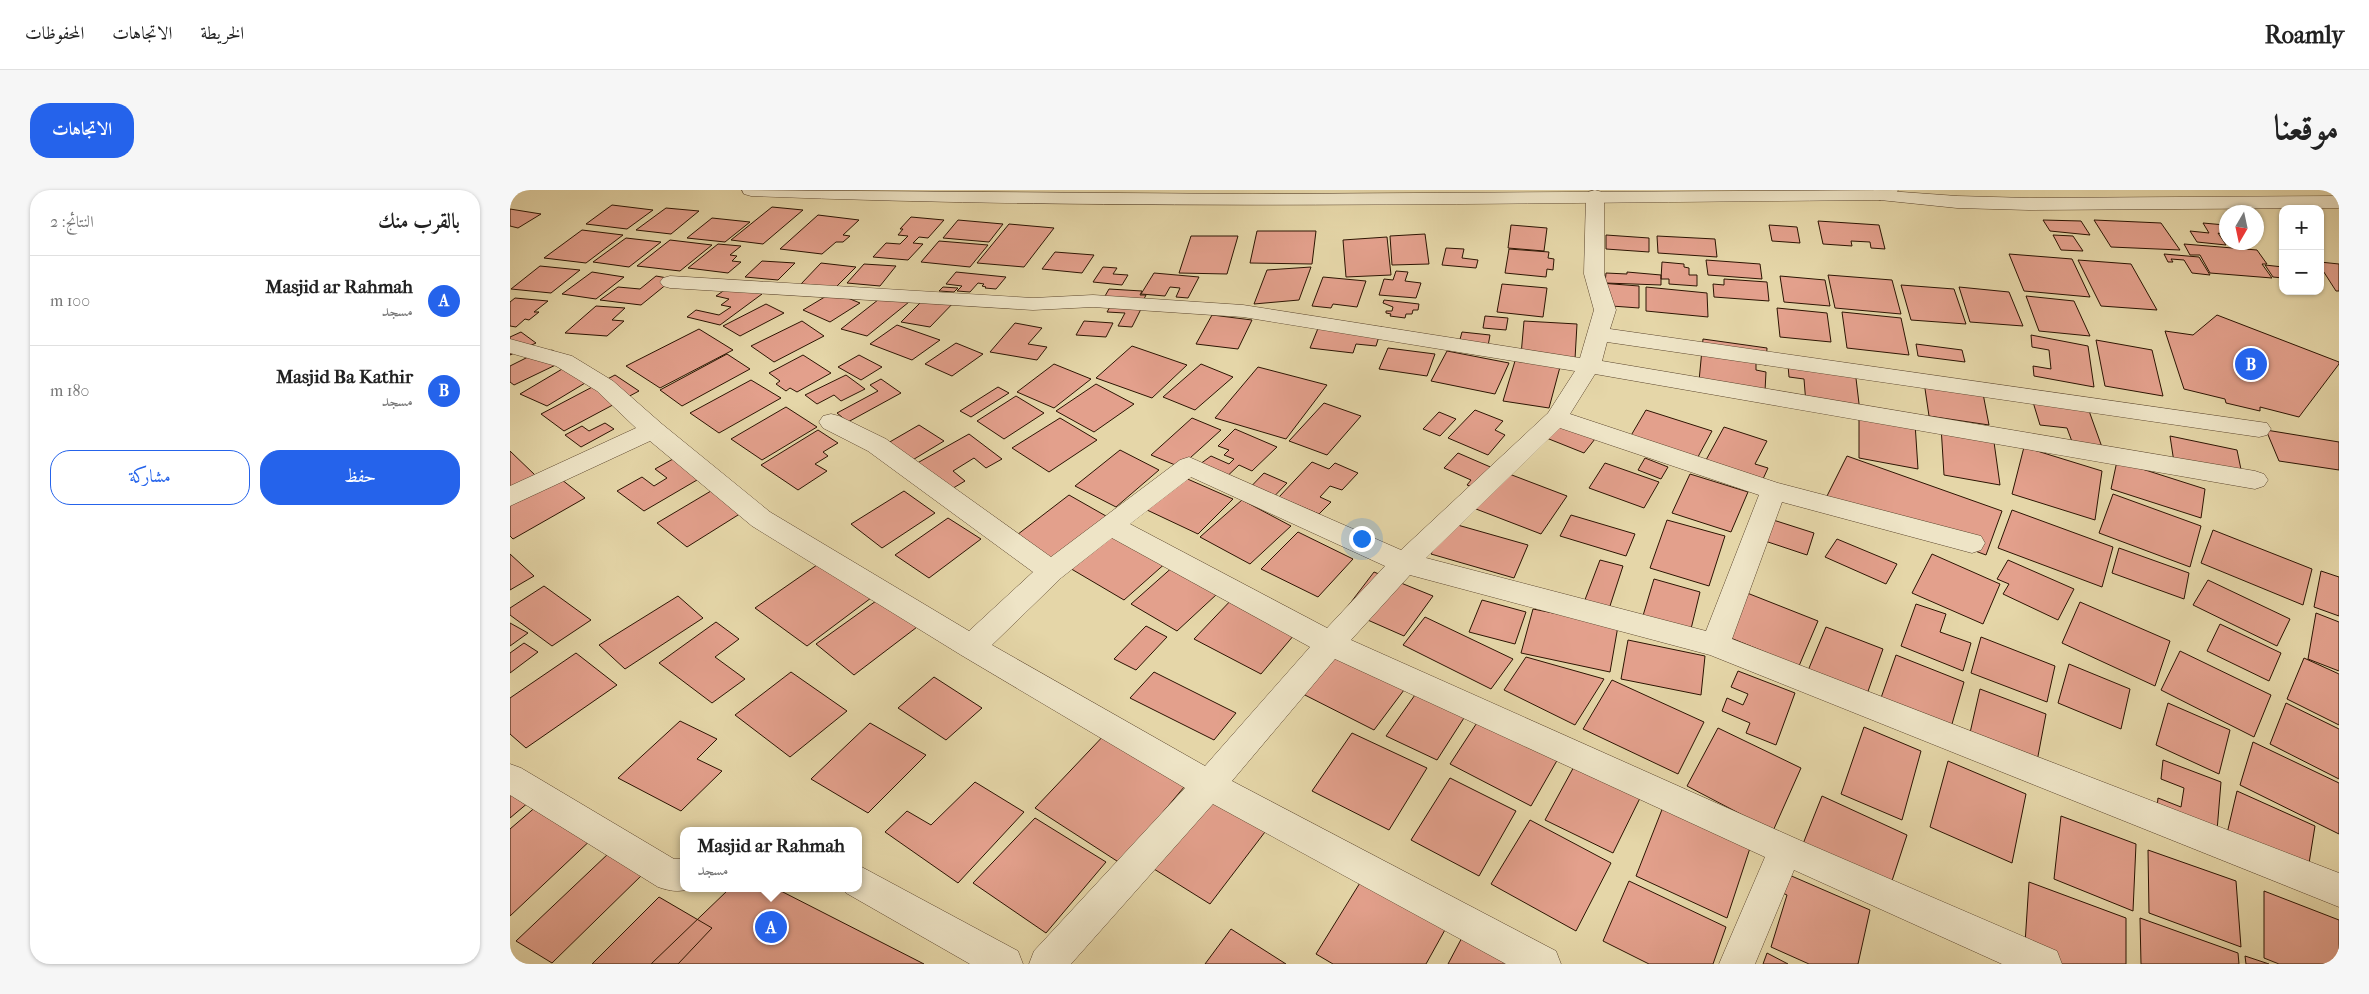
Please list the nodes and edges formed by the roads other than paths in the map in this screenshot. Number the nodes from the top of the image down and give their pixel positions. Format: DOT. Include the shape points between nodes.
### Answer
graph roads {
  1 [pos="751,190"];
  2 [pos="874,192"];
  3 [pos="1884,192"];
  4 [pos="1595,196"];
  5 [pos="2339,202"];
  6 [pos="670,282"];
  7 [pos="1599,334"];
  8 [pos="510,346"];
  9 [pos="1589,366"];
  10 [pos="1556,418"];
  11 [pos="831,422"];
  12 [pos="653,430"];
  13 [pos="2259,430"];
  14 [pos="2255,480"];
  15 [pos="1773,492"];
  16 [pos="510,498"];
  17 [pos="1112,526"];
  18 [pos="1972,543"];
  19 [pos="1404,563"];
  20 [pos="1051,572"];
  21 [pos="1330,644"];
  22 [pos="1715,645"];
  23 [pos="971,647"];
  24 [pos="510,778"];
  25 [pos="1209,785"];
  26 [pos="1785,850"];
  27 [pos="680,875"];
  28 [pos="862,883"];
  29 [pos="2339,890"];
  30 [pos="1005,964"];
  31 [pos="1047,964"];
  32 [pos="1543,964"];
  33 [pos="1738,964"];
  34 [pos="2044,964"];
  1 -- 2 [label="street"];
  2 -- 4 [label="street" via="1252,200"];
  3 -- 4 [label="street"];
  3 -- 5 [label="street" via="1957,202 2020,204"];
  4 -- 7 [label="street" via="1594,274 1605,310"];
  6 -- 9 [label="street" via="1033,304 1093,301 1243,310"];
  7 -- 9 [label="street"];
  7 -- 13 [label="street"];
  8 -- 12 [label="street" via="564,361 605,386"];
  9 -- 10 [label="street"];
  9 -- 14 [label="street"];
  10 -- 15 [label="street"];
  10 -- 19 [label="street"];
  11 -- 20 [label="street" via="877,445"];
  12 -- 16 [label="street" via="533,484"];
  12 -- 23 [label="street" via="761,518"];
  15 -- 18 [label="street"];
  15 -- 22 [label="street"];
  17 -- 19 [label="street" via="1189,466"];
  17 -- 20 [label="street"];
  17 -- 21 [label="street"];
  19 -- 21 [label="street"];
  19 -- 22 [label="street"];
  20 -- 23 [label="street"];
  21 -- 25 [label="street"];
  21 -- 26 [label="street"];
  22 -- 29 [label="street"];
  23 -- 25 [label="street"];
  24 -- 27 [label="street" via="670,874"];
  25 -- 31 [label="street"];
  25 -- 32 [label="street"];
  26 -- 33 [label="street"];
  26 -- 34 [label="street"];
  28 -- 30 [label="street"];
}
